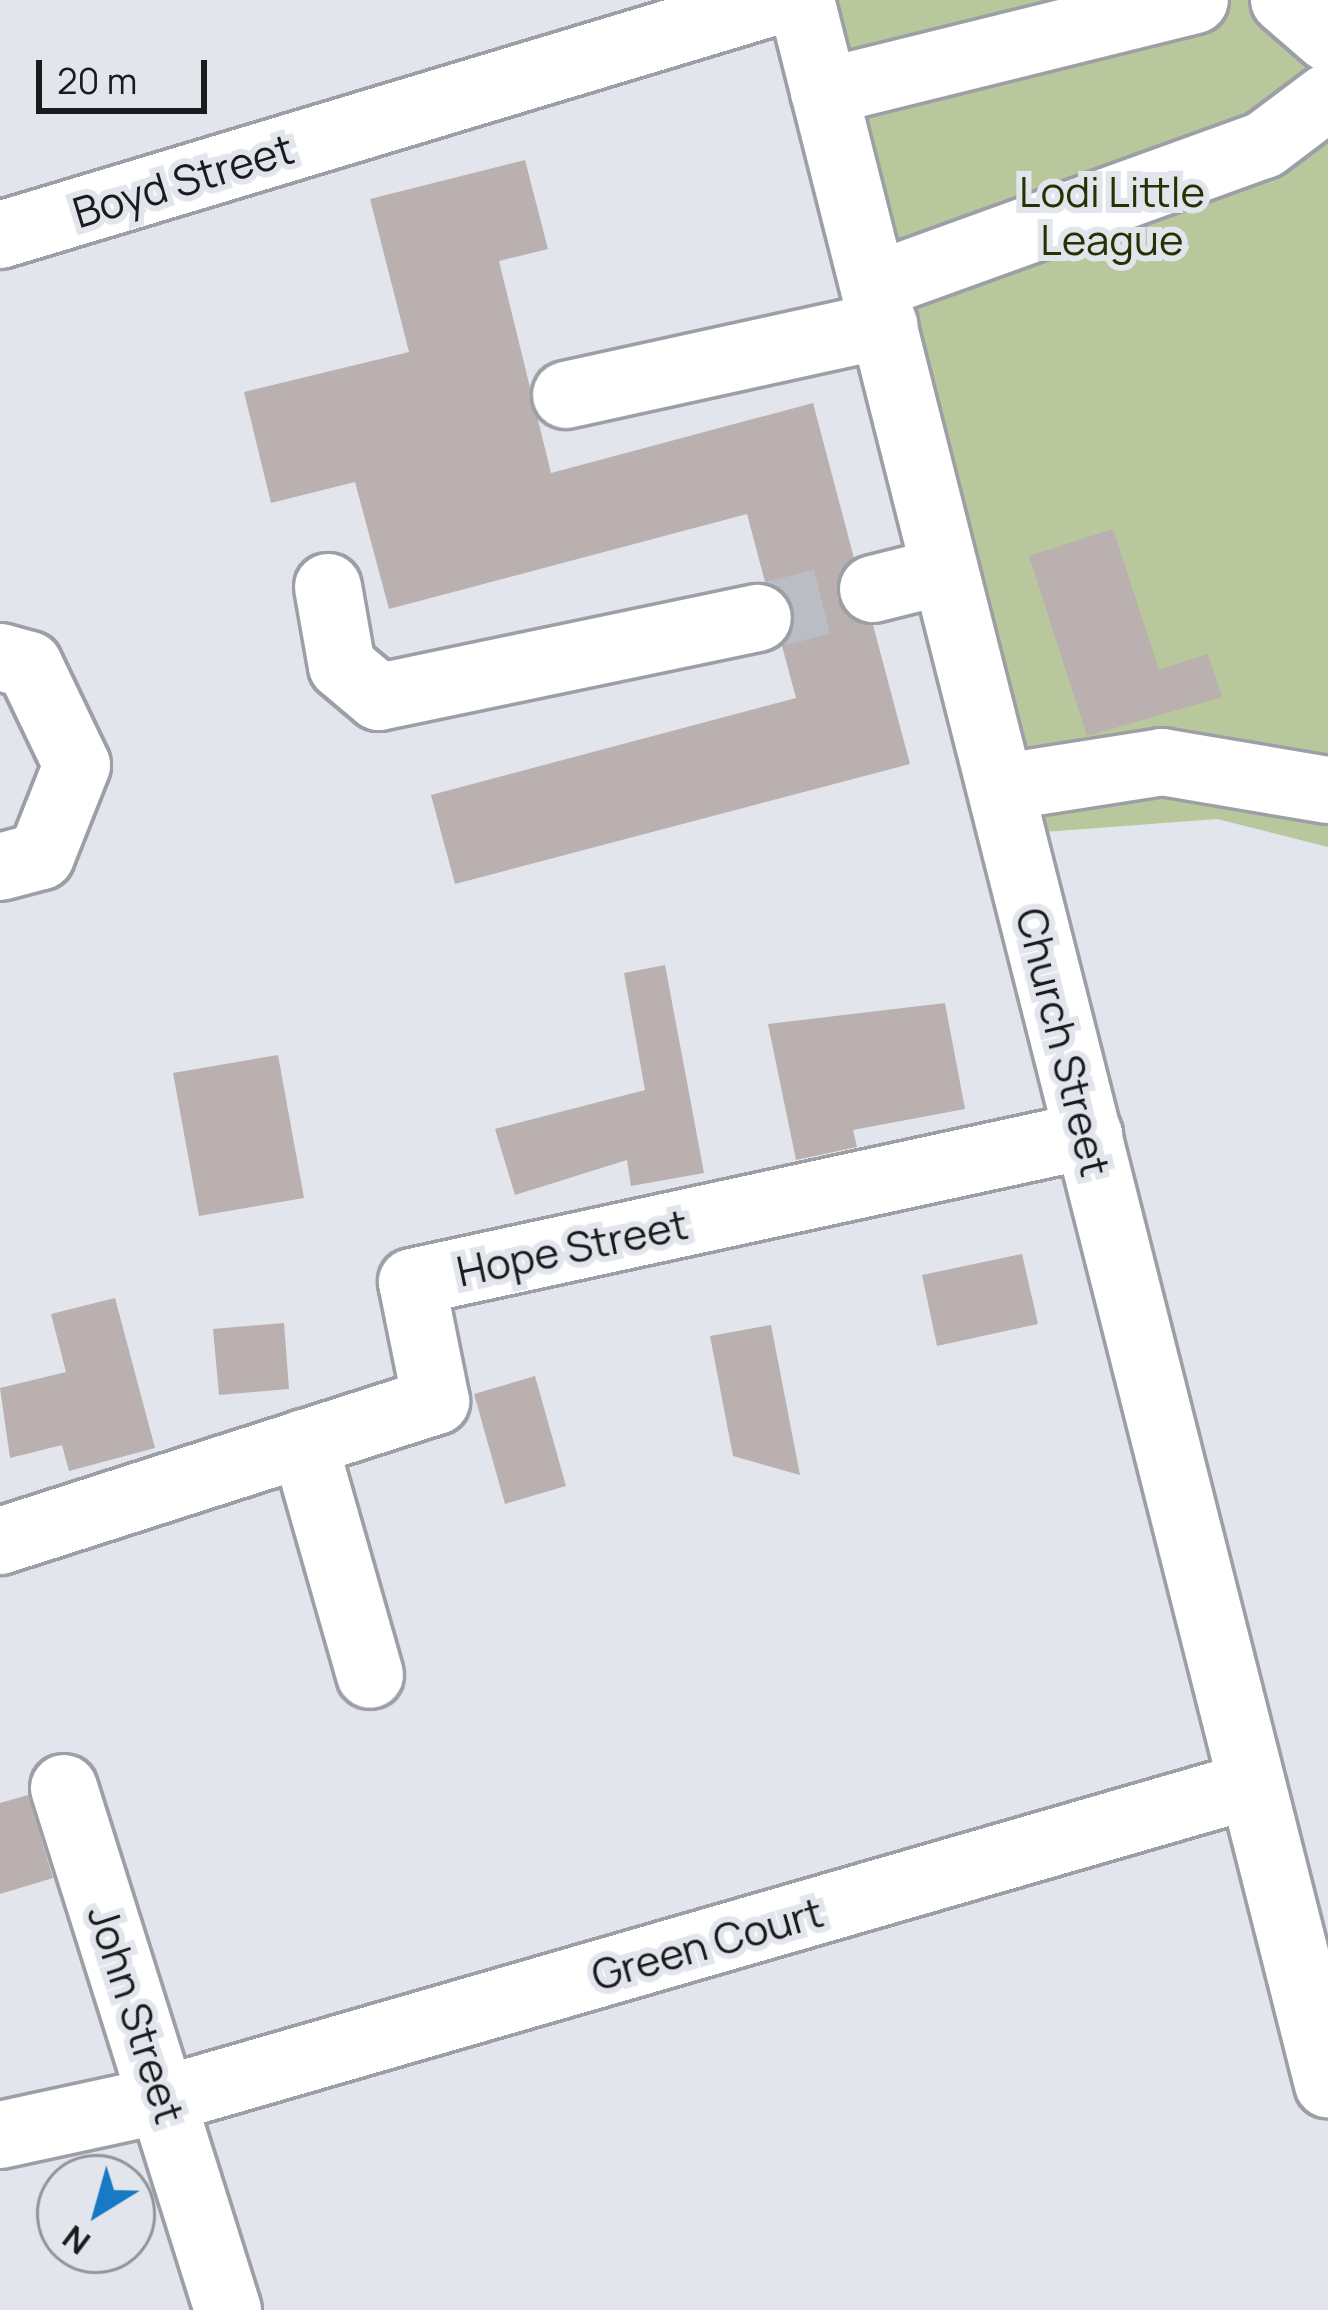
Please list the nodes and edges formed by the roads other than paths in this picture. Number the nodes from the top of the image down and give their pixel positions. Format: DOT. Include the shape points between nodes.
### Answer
graph roads {
  1 [pos="780,0"];
  2 [pos="801,0"];
  3 [pos="1195,0"];
  4 [pos="1284,0"];
  5 [pos="1328,38"];
  6 [pos="824,92"];
  7 [pos="1328,97"];
  8 [pos="0,236"];
  9 [pos="879,306"];
  10 [pos="566,395"];
  11 [pos="945,571"];
  12 [pos="328,587"];
  13 [pos="873,589"];
  14 [pos="758,618"];
  15 [pos="0,657"];
  16 [pos="1003,787"];
  17 [pos="1328,790"];
  18 [pos="0,867"];
  19 [pos="1088,1135"];
  20 [pos="304,1443"];
  21 [pos="0,1541"];
  22 [pos="370,1675"];
  23 [pos="1248,1786"];
  24 [pos="64,1788"];
  25 [pos="1328,2084"];
  26 [pos="166,2099"];
  27 [pos="0,2135"];
  28 [pos="228,2310"];
  1 -- 8 [label="street, Boyd Street"];
  2 -- 6 [label="street, Church Street"];
  3 -- 6 [label="street"];
  4 -- 5 [label="street"];
  6 -- 9 [label="street, Church Street"];
  7 -- 9 [label="street" via="1264,145"];
  9 -- 10 [label="street"];
  9 -- 11 [label="street, Church Street"];
  11 -- 13 [label="street"];
  11 -- 16 [label="street, Church Street"];
  12 -- 14 [label="street" via="342,666 379,697"];
  15 -- 18 [label="street" via="29,665 77,765 41,856"];
  16 -- 17 [label="street" via="1162,762"];
  16 -- 19 [label="street, Church Street"];
  19 -- 20 [label="street, Hope Street" via="412,1282 436,1401"];
  19 -- 23 [label="street, Church Street"];
  20 -- 21 [label="street, Hope Street"];
  20 -- 22 [label="street"];
  23 -- 25 [label="street, Church Street"];
  23 -- 26 [label="street, Green Court"];
  24 -- 26 [label="street, John Street"];
  26 -- 27 [label="street, Green Court"];
  26 -- 28 [label="street, John Street"];
}
